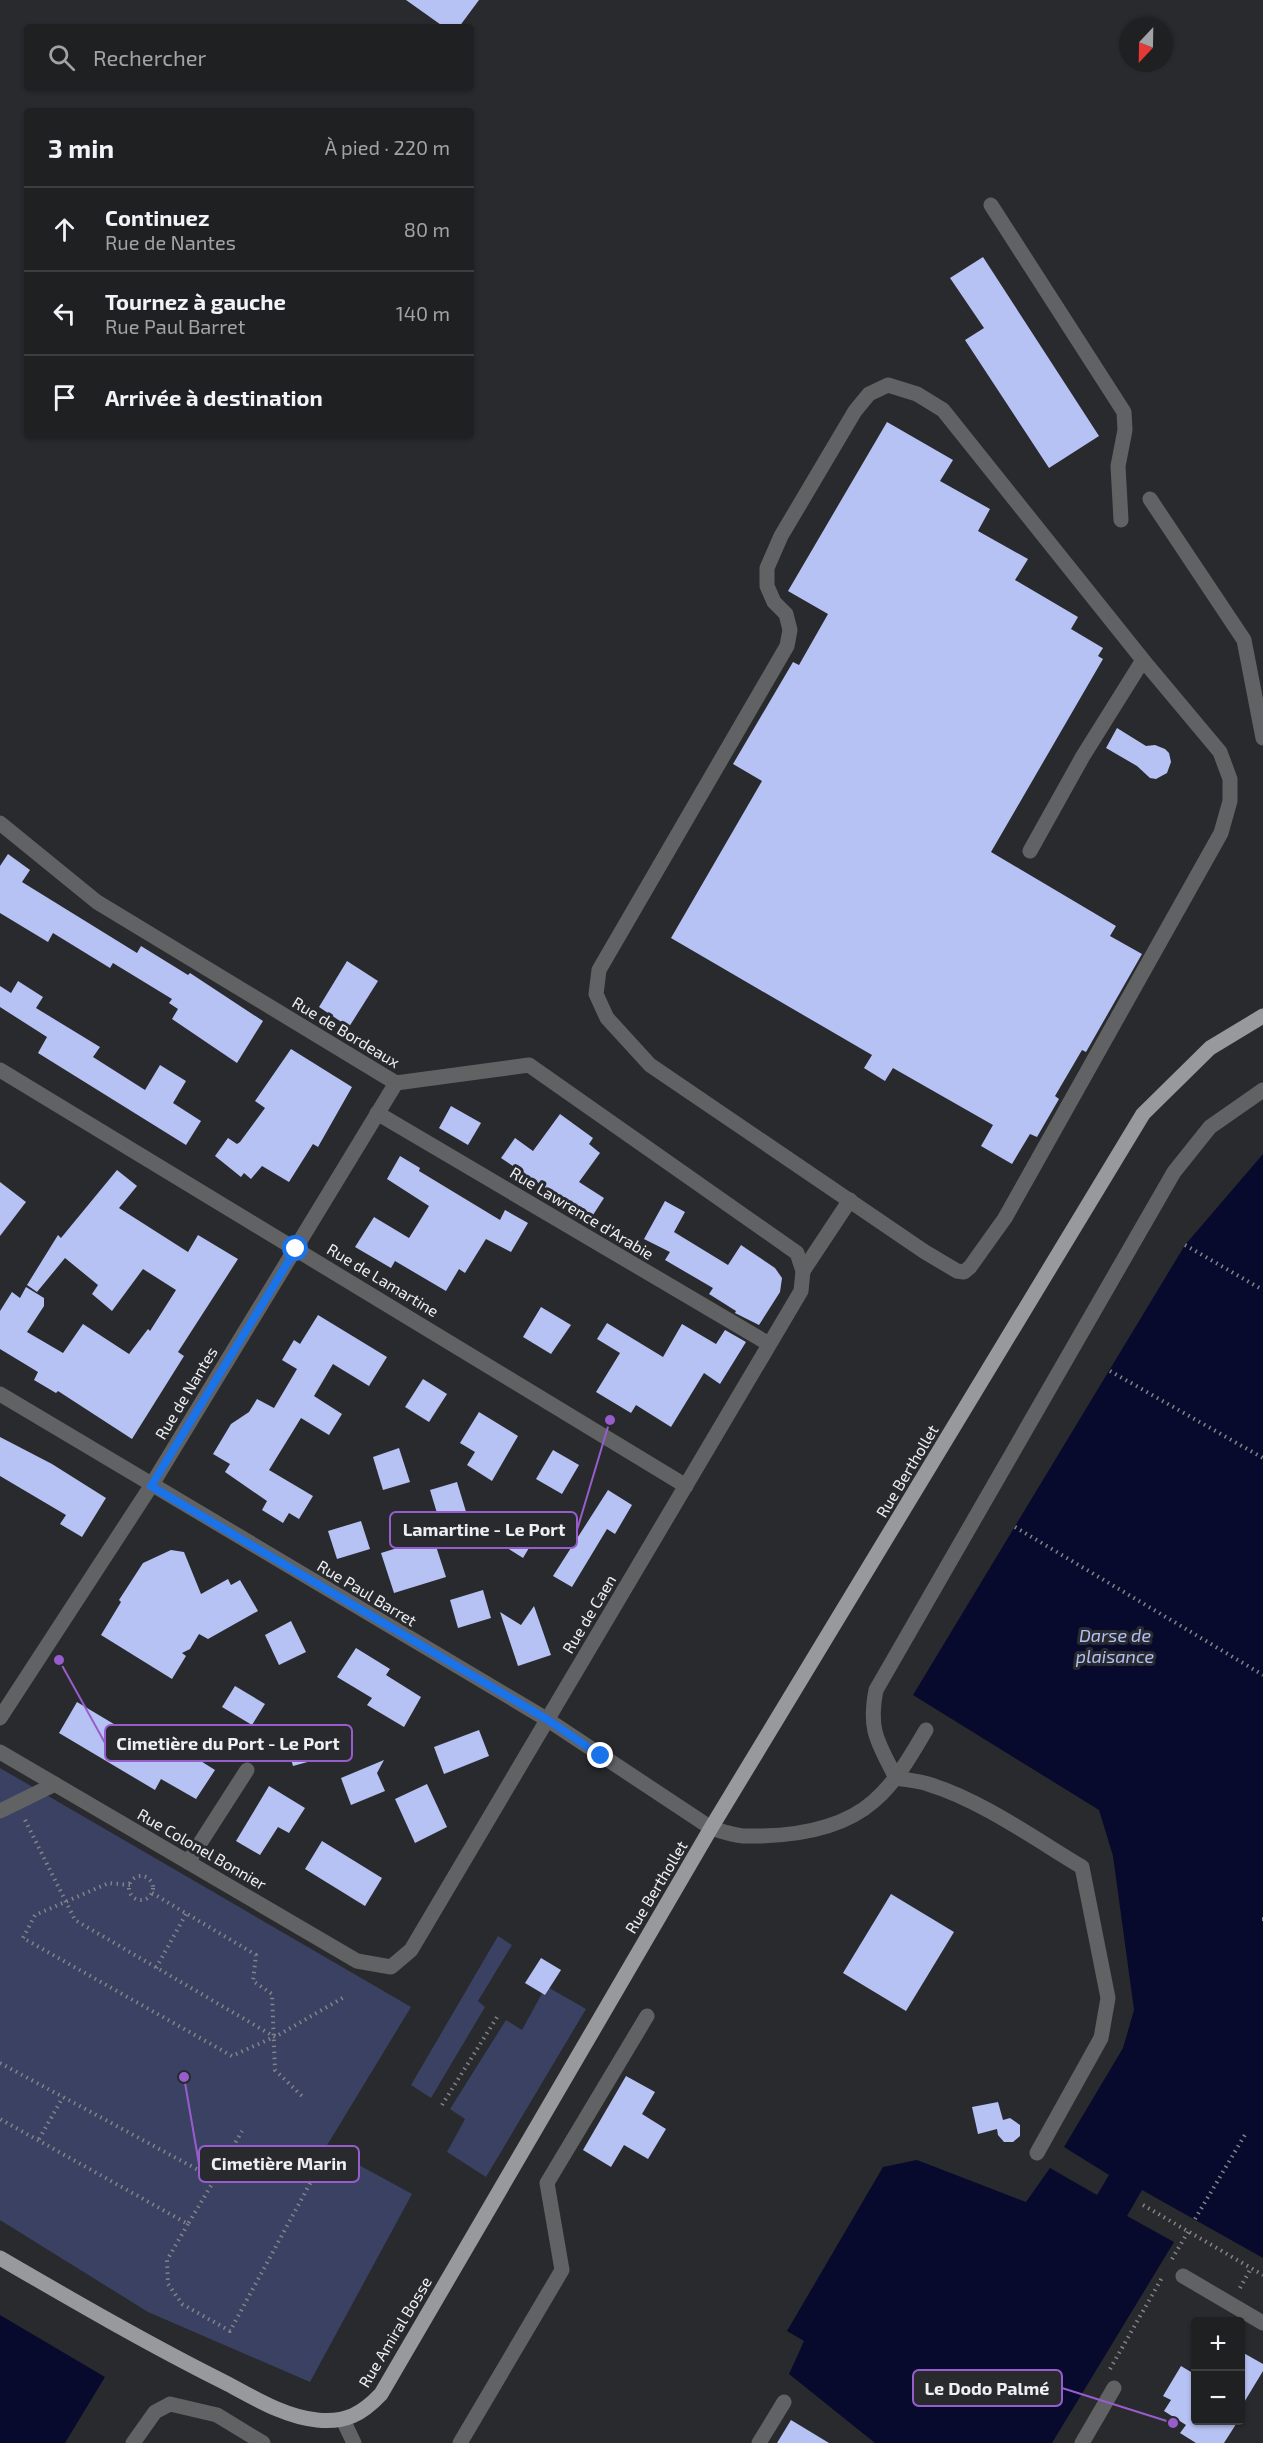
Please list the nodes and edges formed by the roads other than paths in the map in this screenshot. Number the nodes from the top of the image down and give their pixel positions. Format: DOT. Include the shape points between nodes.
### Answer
graph roads {
  1 [pos="991,205"];
  2 [pos="1150,499"];
  3 [pos="1121,520"];
  4 [pos="1143,660"];
  5 [pos="1257,676"];
  6 [pos="1263,738"];
  7 [pos="0,823"];
  8 [pos="1030,851"];
  9 [pos="1263,1016"];
  10 [pos="0,1070"];
  11 [pos="396,1083"];
  12 [pos="1263,1089"];
  13 [pos="377,1113"];
  14 [pos="850,1200"];
  15 [pos="296,1249"];
  16 [pos="803,1271"];
  17 [pos="769,1344"];
  18 [pos="1,1397"];
  19 [pos="151,1486"];
  20 [pos="686,1486"];
  21 [pos="0,1718"];
  22 [pos="548,1720"];
  23 [pos="926,1730"];
  24 [pos="0,1752"];
  25 [pos="247,1770"];
  26 [pos="896,1778"];
  27 [pos="55,1785"];
  28 [pos="0,1811"];
  29 [pos="711,1828"];
  30 [pos="188,1862"];
  31 [pos="391,1967"];
  32 [pos="621,1980"];
  33 [pos="646,2016"];
  34 [pos="1037,2153"];
  35 [pos="0,2258"];
  36 [pos="1183,2276"];
  37 [pos="1263,2323"];
  38 [pos="1114,2388"];
  39 [pos="784,2402"];
  40 [pos="343,2420"];
  41 [pos="133,2443"];
  42 [pos="263,2443"];
  43 [pos="354,2443"];
  44 [pos="460,2443"];
  45 [pos="759,2443"];
  46 [pos="1082,2443"];
  1 -- 3 [label="street" via="1124,412 1118,466"];
  2 -- 5 [label="street" via="1244,640"];
  4 -- 8 [label="street"];
  4 -- 14 [label="street" via="1220,752 1230,779 1230,801 1221,833 1005,1218 970,1267 964,1272 957,1271"];
  4 -- 14 [label="street" via="943,410 917,394 888,385 869,394 781,536 766,568 767,586 774,602 786,614 790,630 787,646 599,970 596,994 607,1018 650,1065"];
  5 -- 6 [label="street"];
  7 -- 11 [label="street, Rue de Bordeaux" via="97,902"];
  9 -- 29 [label="main road, Rue Berthollet" via="1210,1048 1143,1114"];
  10 -- 15 [label="street, Rue de Lamartine"];
  11 -- 13 [label="street, Rue de Nantes"];
  11 -- 16 [label="street, Rue de Bordeaux" via="529,1065 797,1252"];
  12 -- 26 [label="street" via="1210,1127 1174,1172 876,1690 874,1734"];
  13 -- 15 [label="street, Rue de Nantes"];
  13 -- 17 [label="street, Rue Lawrence d'Arabie"];
  14 -- 16 [label="street, Rue de Caen"];
  15 -- 19 [label="street, Rue de Nantes"];
  15 -- 20 [label="street, Rue de Lamartine"];
  16 -- 17 [label="street, Rue de Caen" via="801,1291"];
  17 -- 20 [label="street, Rue de Caen"];
  18 -- 19 [label="street, Rue Paul Barret"];
  19 -- 21 [label="street, Rue de Nantes"];
  19 -- 22 [label="street, Rue Paul Barret"];
  20 -- 22 [label="street, Rue de Caen"];
  22 -- 29 [label="street, Rue Paul Barret"];
  22 -- 31 [label="street, Rue de Caen" via="411,1950"];
  23 -- 26 [label="street, Rue Paul Barret"];
  24 -- 27 [label="street, Rue Colonel Bonnier"];
  25 -- 30 [label="street"];
  26 -- 29 [label="street, Rue Paul Barret" via="873,1802 837,1824 794,1834 741,1836"];
  26 -- 34 [label="street" via="929,1784 965,1800 1082,1867 1108,1998 1101,2038"];
  27 -- 28 [label="street"];
  27 -- 30 [label="street, Rue Colonel Bonnier"];
  29 -- 32 [label="main road, Rue Berthollet"];
  30 -- 31 [label="street, Rue Colonel Bonnier" via="357,1960"];
  32 -- 40 [label="main road, Rue Amiral Bosse" via="381,2394 366,2410"];
  33 -- 44 [label="street" via="547,2183 562,2270"];
  35 -- 40 [label="main road, Rue Amiral Bosse" via="173,2356 282,2411 316,2420"];
  36 -- 37 [label="street"];
  38 -- 46 [label="street"];
  39 -- 45 [label="street"];
  40 -- 43 [label="street"];
  41 -- 42 [label="street" via="155,2412 170,2404 217,2415"];
}
